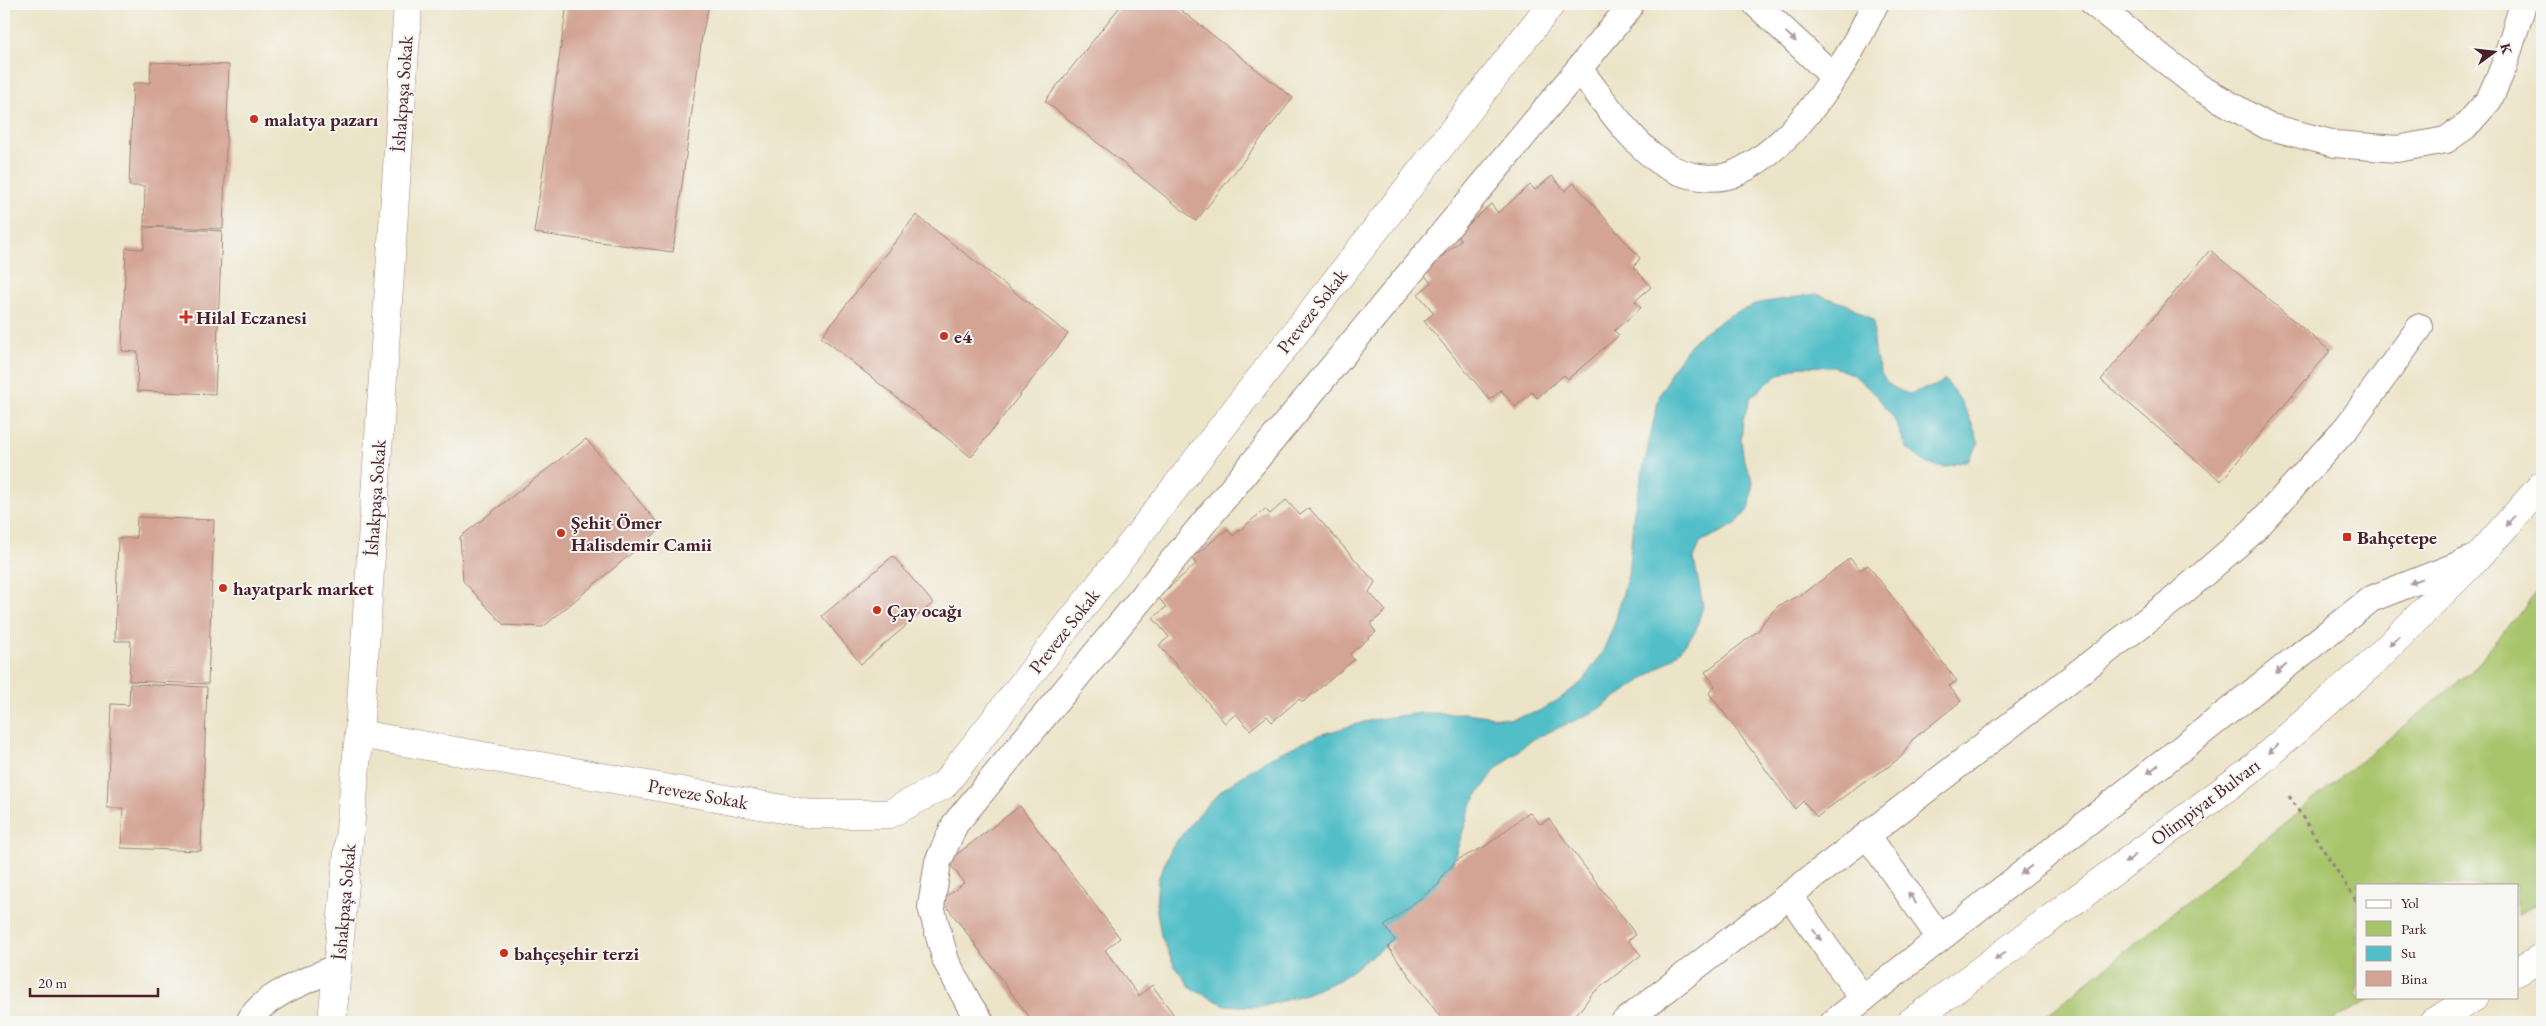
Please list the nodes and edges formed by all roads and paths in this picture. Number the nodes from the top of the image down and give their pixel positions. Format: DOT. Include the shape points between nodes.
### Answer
graph roads {
  1 [pos="408,4"];
  2 [pos="1551,4"];
  3 [pos="1756,4"];
  4 [pos="1875,4"];
  5 [pos="2094,4"];
  6 [pos="2523,4"];
  7 [pos="1630,8"];
  8 [pos="1579,70"];
  9 [pos="1833,76"];
  10 [pos="2420,327"];
  11 [pos="2542,485"];
  12 [pos="2478,557"];
  13 [pos="360,734"];
  14 [pos="2290,796"];
  15 [pos="1866,835"];
  16 [pos="1789,895"];
  17 [pos="2356,900"];
  18 [pos="1940,938"];
  19 [pos="2542,957"];
  20 [pos="337,967"];
  21 [pos="2518,971"];
  22 [pos="2473,998"];
  23 [pos="1863,999"];
  24 [pos="249,1022"];
  25 [pos="332,1022"];
  26 [pos="981,1022"];
  27 [pos="1624,1022"];
  28 [pos="1834,1022"];
  29 [pos="1911,1022"];
  30 [pos="2433,1022"];
  1 -- 13 [label="main road, İshakpaşa Sokak"];
  2 -- 13 [label="main road, Preveze Sokak" via="944,785 889,814 811,814"];
  3 -- 9 [label="lane, one-way"];
  4 -- 9 [label="lane" via="1863,31"];
  5 -- 6 [label="lane" via="2199,87 2267,126 2335,144 2397,149 2446,140 2466,126 2489,100 2504,66"];
  7 -- 8 [label="lane"];
  8 -- 9 [label="lane" via="1642,146 1666,166 1702,178 1737,173 1768,153 1798,124"];
  8 -- 26 [label="lane" via="954,824 938,862 931,907 946,961"];
  10 -- 15 [label="lane" via="2346,427 2253,531 2176,597"];
  11 -- 12 [label="main road, Olimpiyat Bulvarı, one-way"];
  12 -- 18 [label="lane, one-way" via="2371,599"];
  12 -- 29 [label="main road, Olimpiyat Bulvarı, one-way" via="2369,666 2249,771"];
  13 -- 20 [label="main road, İshakpaşa Sokak"];
  14 -- 17 [label="path"];
  15 -- 16 [label="lane"];
  18 -- 15 [label="lane, one-way"];
  16 -- 23 [label="lane, one-way"];
  16 -- 27 [label="lane"];
  18 -- 23 [label="lane"];
  19 -- 21 [label="main road"];
  20 -- 24 [label="lane" via="280,993"];
  20 -- 25 [label="main road, İshakpaşa Sokak"];
  22 -- 30 [label="main road"];
  23 -- 28 [label="lane"];
}
